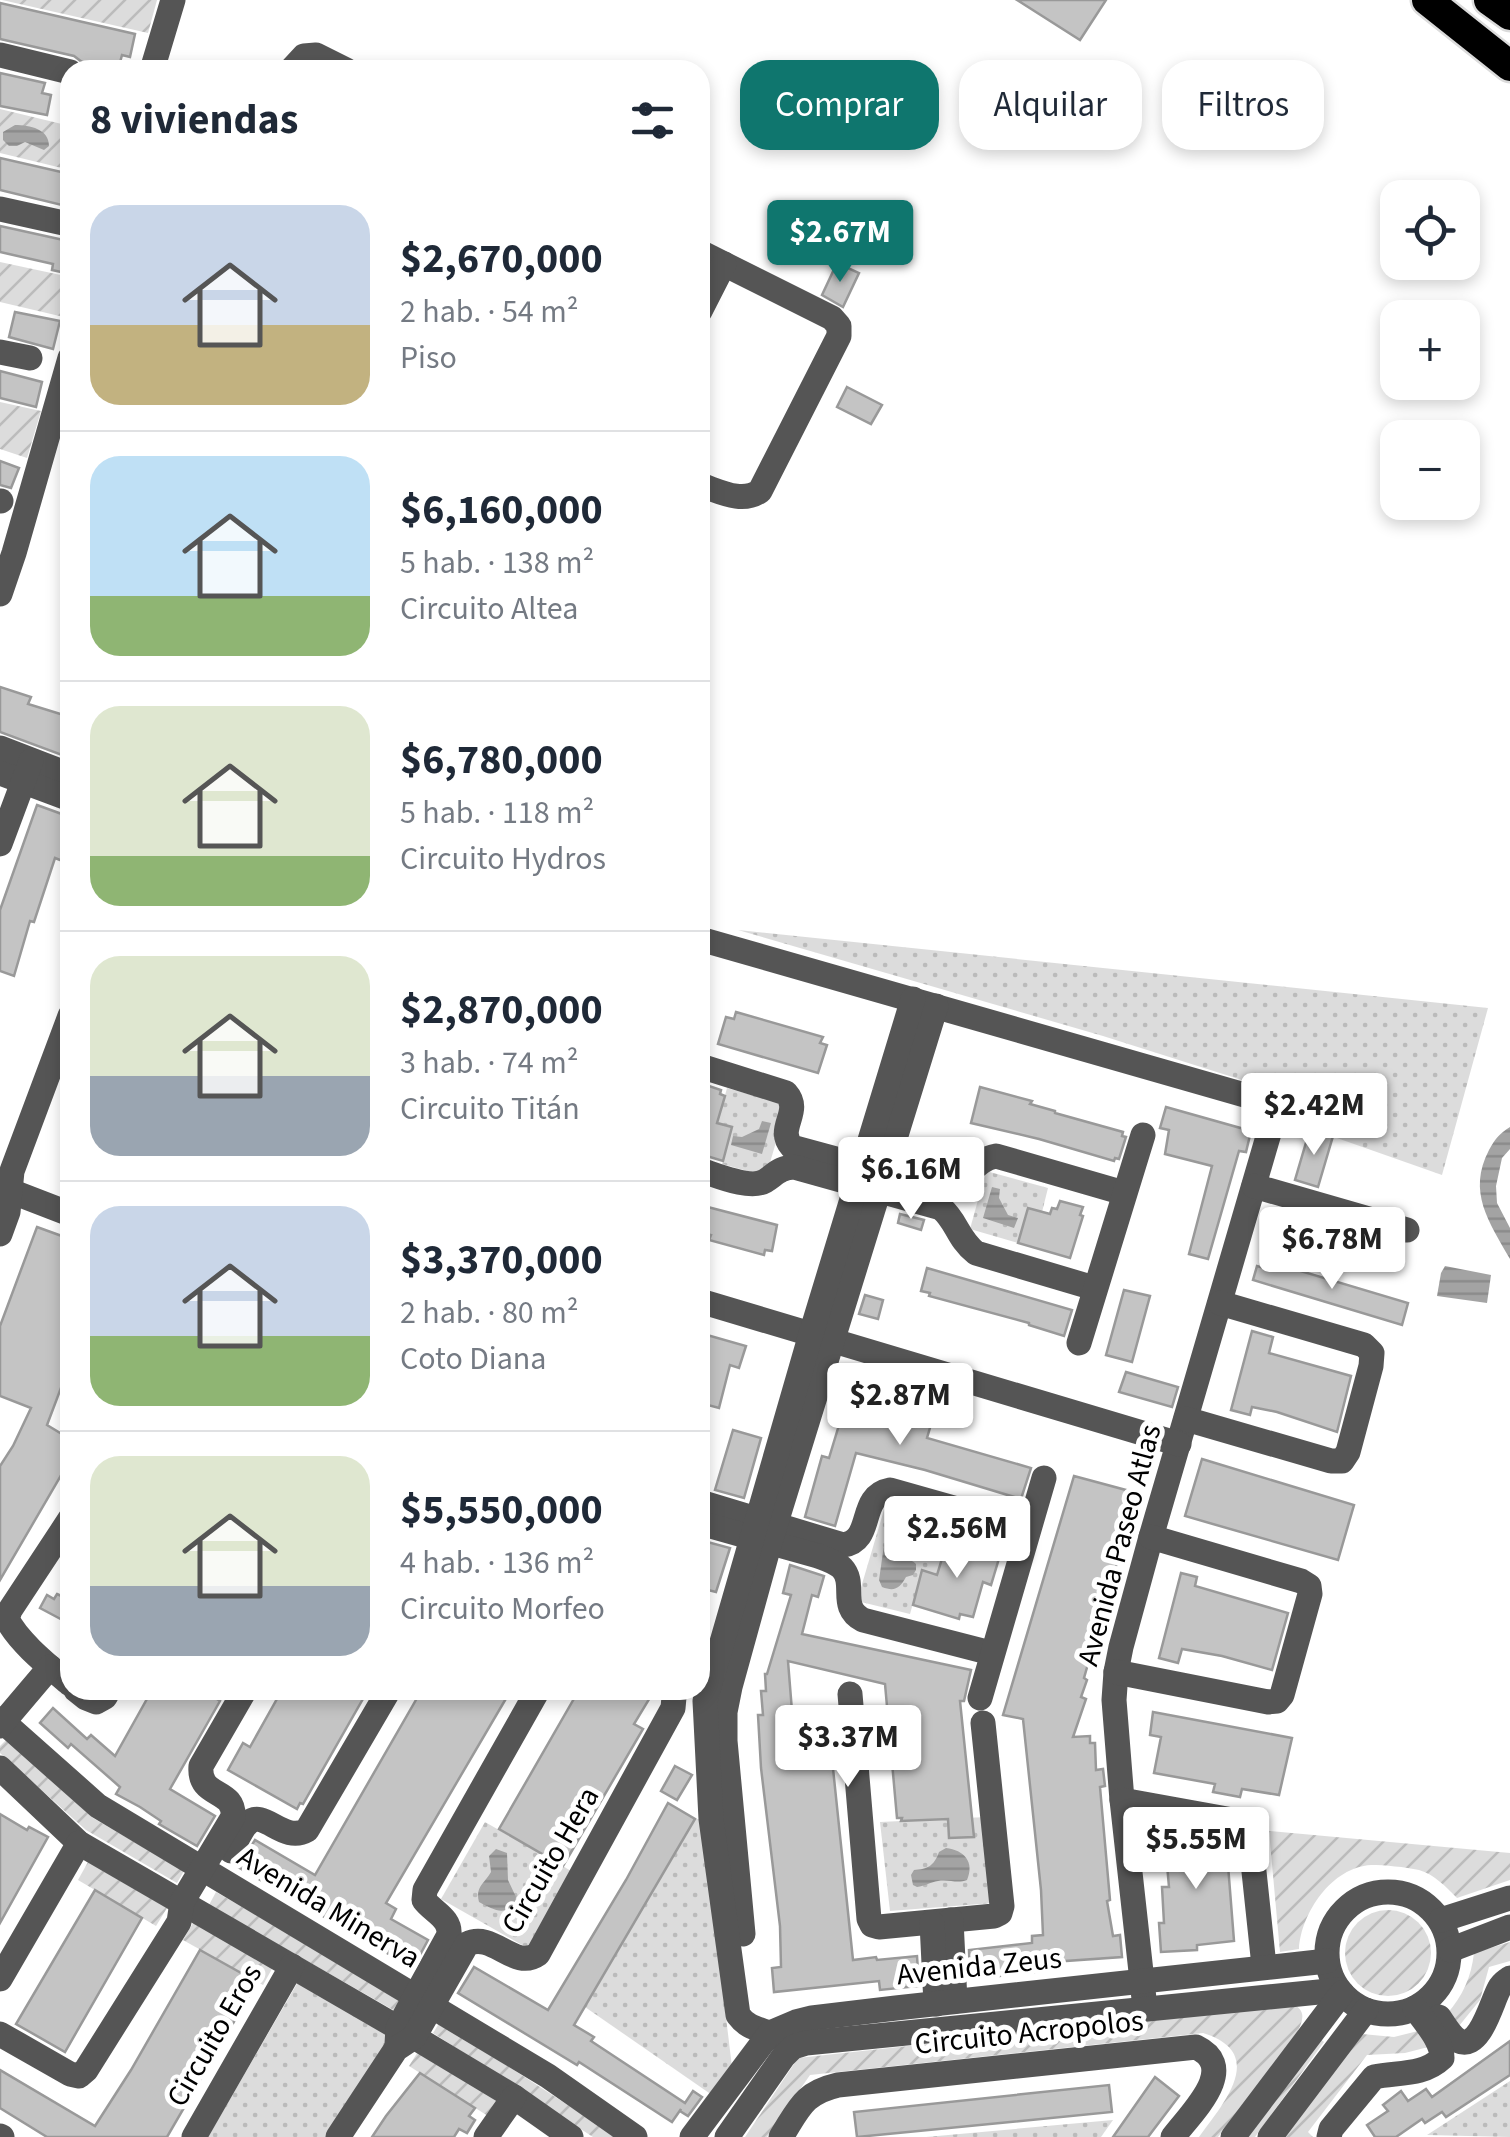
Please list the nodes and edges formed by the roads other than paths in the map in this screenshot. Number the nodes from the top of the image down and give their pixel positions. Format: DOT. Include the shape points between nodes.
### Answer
graph roads {
  1 [pos="172,0"];
  2 [pos="1426,0"];
  3 [pos="1489,0"];
  4 [pos="1510,15"];
  5 [pos="0,55"];
  6 [pos="155,60"];
  7 [pos="300,60"];
  8 [pos="326,60"];
  9 [pos="1510,66"];
  10 [pos="60,70"];
  11 [pos="0,208"];
  12 [pos="60,222"];
  13 [pos="710,257"];
  14 [pos="724,264"];
  15 [pos="710,291"];
  16 [pos="0,352"];
  17 [pos="30,358"];
  18 [pos="60,393"];
  19 [pos="710,487"];
  20 [pos="0,594"];
  21 [pos="0,748"];
  22 [pos="18,772"];
  23 [pos="60,775"];
  24 [pos="60,794"];
  25 [pos="0,844"];
  26 [pos="710,942"];
  27 [pos="924,1003"];
  28 [pos="60,1043"];
  29 [pos="710,1069"];
  30 [pos="1143,1135"];
  31 [pos="710,1173"];
  32 [pos="870,1178"];
  33 [pos="1254,1186"];
  34 [pos="5,1189"];
  35 [pos="1124,1194"];
  36 [pos="60,1210"];
  37 [pos="1407,1230"];
  38 [pos="0,1234"];
  39 [pos="1094,1288"];
  40 [pos="1220,1303"];
  41 [pos="710,1304"];
  42 [pos="821,1337"];
  43 [pos="1079,1343"];
  44 [pos="1182,1431"];
  45 [pos="1044,1478"];
  46 [pos="710,1507"];
  47 [pos="710,1524"];
  48 [pos="1028,1529"];
  49 [pos="763,1531"];
  50 [pos="60,1534"];
  51 [pos="1152,1537"];
  52 [pos="992,1653"];
  53 [pos="44,1661"];
  54 [pos="1116,1672"];
  55 [pos="60,1675"];
  56 [pos="850,1694"];
  57 [pos="239,1700"];
  58 [pos="383,1700"];
  59 [pos="532,1700"];
  60 [pos="674,1700"];
  61 [pos="1,1716"];
  62 [pos="0,1768"];
  63 [pos="1122,1800"];
  64 [pos="79,1843"];
  65 [pos="209,1873"];
  66 [pos="1510,1898"];
  67 [pos="186,1911"];
  68 [pos="1441,1920"];
  69 [pos="942,1921"];
  70 [pos="1510,1927"];
  71 [pos="1450,1950"];
  72 [pos="1327,1960"];
  73 [pos="292,1966"];
  74 [pos="1264,1966"];
  75 [pos="1510,1978"];
  76 [pos="0,1979"];
  77 [pos="1142,1981"];
  78 [pos="1340,1992"];
  79 [pos="424,2001"];
  80 [pos="946,2002"];
  81 [pos="1421,2004"];
  82 [pos="896,2008"];
  83 [pos="1145,2008"];
  84 [pos="1366,2010"];
  85 [pos="0,2034"];
  86 [pos="899,2034"];
  87 [pos="781,2036"];
  88 [pos="403,2038"];
  89 [pos="514,2097"];
  90 [pos="194,2137"];
  91 [pos="338,2137"];
  92 [pos="486,2137"];
  93 [pos="571,2137"];
  94 [pos="635,2137"];
  95 [pos="692,2137"];
  96 [pos="727,2137"];
  97 [pos="781,2137"];
  98 [pos="1173,2137"];
  99 [pos="1234,2137"];
  100 [pos="1270,2137"];
  101 [pos="1330,2137"];
  1 -- 6 [label="street"];
  2 -- 9 [label="highway"];
  3 -- 4 [label="highway"];
  5 -- 10 [label="street"];
  7 -- 8 [label="street"];
  11 -- 12 [label="street"];
  13 -- 14 [label="street"];
  14 -- 15 [label="street"];
  14 -- 19 [label="street" via="832,318 839,336 760,492 735,496"];
  16 -- 17 [label="street"];
  18 -- 20 [label="street"];
  21 -- 22 [label="street"];
  22 -- 23 [label="street"];
  22 -- 24 [label="street"];
  22 -- 25 [label="street"];
  26 -- 27 [label="street"];
  27 -- 32 [label="street"];
  27 -- 33 [label="street, Avenida Paseo Atlas" via="1262,1100 1273,1109 1272,1124"];
  28 -- 34 [label="street"];
  29 -- 32 [label="street" via="786,1093 793,1106 787,1142"];
  30 -- 35 [label="street"];
  31 -- 32 [label="street" via="747,1184 794,1167"];
  32 -- 35 [label="street" via="952,1187 984,1158 996,1156"];
  32 -- 39 [label="street" via="941,1208 976,1253"];
  32 -- 42 [label="street"];
  33 -- 37 [label="street"];
  33 -- 40 [label="street, Avenida Paseo Atlas"];
  34 -- 36 [label="street"];
  34 -- 38 [label="street" via="8,1212"];
  35 -- 39 [label="street"];
  39 -- 43 [label="street"];
  40 -- 44 [label="street, Avenida Paseo Atlas"];
  40 -- 44 [label="street" via="1364,1345 1372,1353 1348,1452 1342,1461 1331,1461"];
  41 -- 42 [label="street"];
  42 -- 44 [label="street"];
  42 -- 49 [label="street"];
  44 -- 51 [label="street, Avenida Paseo Atlas"];
  45 -- 48 [label="street"];
  46 -- 49 [label="street"];
  47 -- 49 [label="street"];
  48 -- 49 [label="street" via="890,1490 874,1498 852,1544"];
  48 -- 52 [label="street"];
  49 -- 52 [label="street" via="844,1570 850,1608 863,1620"];
  49 -- 87 [label="street" via="725,1712 721,1818 750,2004"];
  50 -- 53 [label="street" via="7,1618"];
  51 -- 54 [label="street, Avenida Paseo Atlas"];
  51 -- 54 [label="street" via="1301,1581 1310,1594 1277,1701"];
  52 -- 69 [label="street" via="982,1710 1002,1906 994,1916"];
  53 -- 55 [label="street"];
  53 -- 61 [label="street"];
  54 -- 63 [label="street, Avenida Paseo Atlas"];
  56 -- 69 [label="street" via="869,1920 879,1927"];
  57 -- 65 [label="street" via="201,1766 204,1784 234,1808"];
  58 -- 65 [label="street" via="307,1830 288,1834 255,1819"];
  59 -- 79 [label="street, Circuito Hera" via="425,1890 424,1900 450,1928"];
  60 -- 79 [label="street, Circuito Hera" via="538,1954 523,1960 474,1940"];
  61 -- 65 [label="street, Avenida Minerva" via="98,1806"];
  62 -- 64 [label="street"];
  63 -- 74 [label="street" via="1247,1825"];
  63 -- 77 [label="street, Avenida Paseo Atlas"];
  64 -- 67 [label="street"];
  64 -- 76 [label="street"];
  65 -- 67 [label="street"];
  65 -- 79 [label="street, Avenida Minerva"];
  66 -- 68 [label="street"];
  67 -- 73 [label="street"];
  67 -- 85 [label="street" via="79,2076"];
  68 -- 71 [label="street"];
  68 -- 72 [label="street" via="1408,1895 1367,1895 1336,1921"];
  69 -- 80 [label="street"];
  70 -- 71 [label="street"];
  71 -- 81 [label="street" via="1444,1978"];
  72 -- 74 [label="street, Avenida Zeus"];
  72 -- 78 [label="street"];
  73 -- 88 [label="street"];
  73 -- 90 [label="street, Circuito Eros"];
  74 -- 77 [label="street, Avenida Zeus"];
  75 -- 81 [label="street" via="1470,2042 1457,2040"];
  77 -- 80 [label="street, Avenida Zeus"];
  77 -- 83 [label="street, Avenida Paseo Atlas"];
  78 -- 83 [label="street, Avenida Zeus"];
  78 -- 84 [label="street"];
  78 -- 99 [label="street"];
  79 -- 88 [label="street, Circuito Hera"];
  79 -- 94 [label="street, Avenida Minerva"];
  80 -- 82 [label="street, Avenida Zeus"];
  81 -- 84 [label="street" via="1399,2013"];
  81 -- 101 [label="street" via="1442,2058 1428,2068 1374,2077"];
  82 -- 86 [label="street"];
  82 -- 87 [label="street, Avenida Zeus" via="812,2018"];
  83 -- 86 [label="street, Avenida Zeus"];
  84 -- 100 [label="street"];
  86 -- 87 [label="street, Avenida Zeus" via="806,2043"];
  87 -- 95 [label="street"];
  87 -- 96 [label="street" via="783,2057"];
  88 -- 89 [label="street"];
  88 -- 91 [label="street"];
  89 -- 92 [label="street"];
  89 -- 93 [label="street"];
  97 -- 98 [label="street, Circuito Acropolos" via="818,2090 1196,2047 1214,2062 1212,2085"];
}
